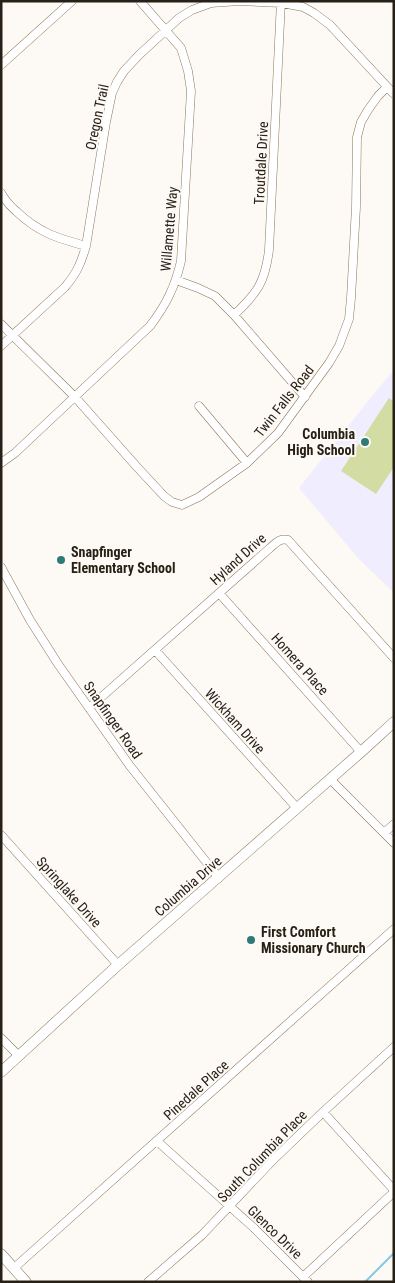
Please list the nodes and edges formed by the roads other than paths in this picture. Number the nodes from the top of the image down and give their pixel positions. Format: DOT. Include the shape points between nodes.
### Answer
graph roads {
  1 [pos="72,1"];
  2 [pos="140,1"];
  3 [pos="282,2"];
  4 [pos="166,30"];
  5 [pos="1,65"];
  6 [pos="387,87"];
  7 [pos="394,94"];
  8 [pos="1,193"];
  9 [pos="86,246"];
  10 [pos="176,280"];
  11 [pos="234,315"];
  12 [pos="1,324"];
  13 [pos="12,336"];
  14 [pos="1,346"];
  15 [pos="75,397"];
  16 [pos="305,397"];
  17 [pos="199,406"];
  18 [pos="1,463"];
  19 [pos="247,463"];
  20 [pos="1,567"];
  21 [pos="219,593"];
  22 [pos="155,650"];
  23 [pos="394,658"];
  24 [pos="89,708"];
  25 [pos="394,722"];
  26 [pos="361,752"];
  27 [pos="330,779"];
  28 [pos="297,808"];
  29 [pos="394,824"];
  30 [pos="384,833"];
  31 [pos="1,835"];
  32 [pos="394,843"];
  33 [pos="219,878"];
  34 [pos="394,929"];
  35 [pos="118,965"];
  36 [pos="1,1038"];
  37 [pos="394,1048"];
  38 [pos="18,1056"];
  39 [pos="1,1072"];
  40 [pos="323,1112"];
  41 [pos="157,1141"];
  42 [pos="394,1191"];
  43 [pos="230,1206"];
  44 [pos="1,1254"];
  45 [pos="14,1268"];
  46 [pos="306,1279"];
  47 [pos="26,1282"];
  48 [pos="148,1282"];
  1 -- 5 [label="street"];
  2 -- 4 [label="street, Willamette Way"];
  3 -- 4 [label="street, Oregon Trail" via="211,3 192,10"];
  3 -- 6 [label="street, Oregon Trail" via="303,7 322,18"];
  3 -- 11 [label="street, Troutdale Drive" via="269,250 262,282 256,293"];
  4 -- 9 [label="street, Oregon Trail" via="124,71 112,93"];
  4 -- 10 [label="street, Willamette Way" via="181,48 191,91 181,261"];
  6 -- 7 [label="street, Oregon Trail"];
  6 -- 16 [label="street, Twin Falls Road" via="368,110 357,137 349,319 339,346"];
  8 -- 9 [label="street" via="27,222 38,229"];
  9 -- 13 [label="street, Oregon Trail" via="81,265 73,278"];
  10 -- 11 [label="street" via="215,296"];
  10 -- 15 [label="street, Willamette Way" via="161,312 150,326"];
  11 -- 16 [label="street"];
  12 -- 13 [label="street, Twin Falls Road"];
  13 -- 14 [label="street, Oregon Trail"];
  13 -- 15 [label="street, Twin Falls Road"];
  15 -- 18 [label="street, Willamette Way"];
  15 -- 19 [label="street, Twin Falls Road" via="164,496 182,506"];
  16 -- 19 [label="street, Twin Falls Road" via="278,433"];
  17 -- 19 [label="street"];
  20 -- 24 [label="street, Snapfinger Road" via="30,620"];
  21 -- 22 [label="street, Hyland Drive"];
  21 -- 23 [label="street, Hyland Drive" via="279,540 288,540"];
  21 -- 26 [label="street, Homera Place"];
  22 -- 24 [label="street, Hyland Drive"];
  22 -- 28 [label="street, Wickham Drive"];
  24 -- 33 [label="street, Snapfinger Road" via="130,766"];
  25 -- 26 [label="main road, Columbia Drive"];
  26 -- 27 [label="main road, Columbia Drive"];
  27 -- 28 [label="main road, Columbia Drive"];
  27 -- 30 [label="street"];
  28 -- 33 [label="main road, Columbia Drive"];
  29 -- 30 [label="street"];
  30 -- 32 [label="street"];
  31 -- 35 [label="street, Springlake Drive"];
  33 -- 35 [label="main road, Columbia Drive"];
  34 -- 41 [label="street, Pinedale Place"];
  35 -- 38 [label="main road, Columbia Drive"];
  36 -- 38 [label="street"];
  37 -- 40 [label="street, South Columbia Place"];
  38 -- 39 [label="main road, Columbia Drive"];
  40 -- 42 [label="street"];
  40 -- 43 [label="street, South Columbia Place"];
  41 -- 43 [label="street, Glenco Drive"];
  41 -- 45 [label="street, Pinedale Place"];
  42 -- 46 [label="street"];
  43 -- 46 [label="street, Glenco Drive"];
  43 -- 48 [label="street, South Columbia Place"];
  44 -- 45 [label="main road"];
  45 -- 47 [label="main road"];
}
